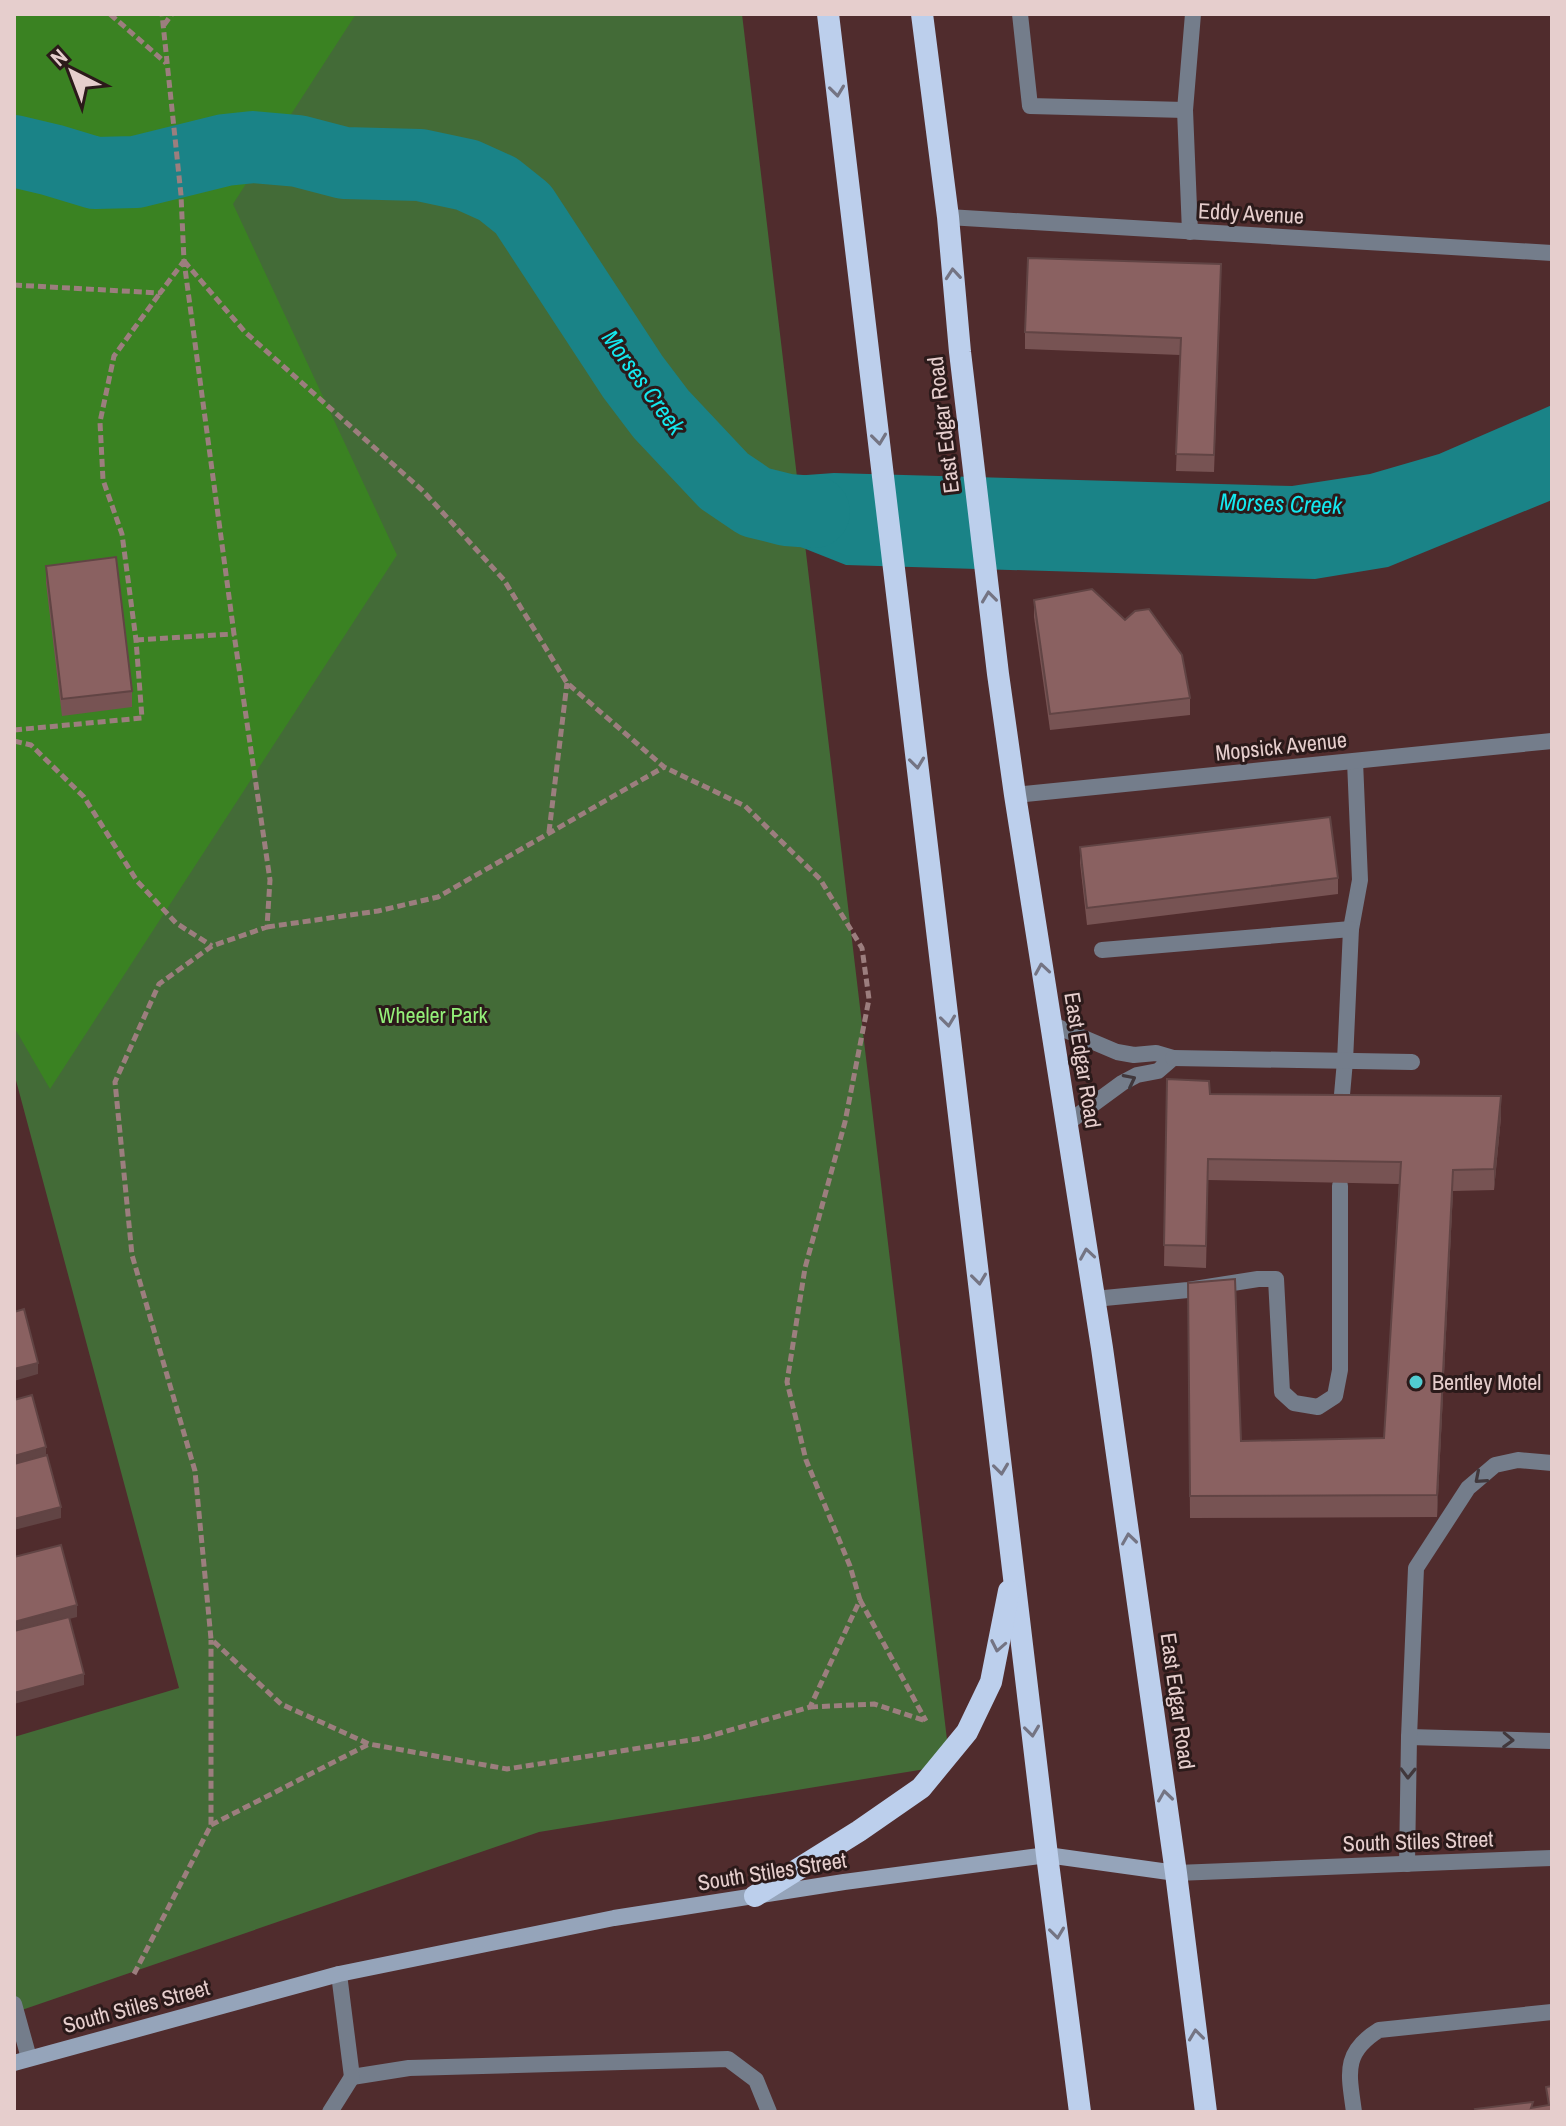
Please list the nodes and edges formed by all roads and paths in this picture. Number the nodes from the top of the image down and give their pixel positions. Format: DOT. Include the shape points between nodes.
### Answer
graph roads {
  1 [pos="110,14"];
  2 [pos="162,14"];
  3 [pos="172,14"];
  4 [pos="828,14"];
  5 [pos="922,14"];
  6 [pos="1020,14"];
  7 [pos="1193,14"];
  8 [pos="163,26"];
  9 [pos="167,64"];
  10 [pos="1185,110"];
  11 [pos="948,217"];
  12 [pos="1190,232"];
  13 [pos="1552,253"];
  14 [pos="184,261"];
  15 [pos="14,285"];
  16 [pos="160,293"];
  17 [pos="234,634"];
  18 [pos="136,640"];
  19 [pos="567,683"];
  20 [pos="14,730"];
  21 [pos="14,741"];
  22 [pos="1552,741"];
  23 [pos="1355,761"];
  24 [pos="664,767"];
  25 [pos="1015,795"];
  26 [pos="549,833"];
  27 [pos="267,927"];
  28 [pos="1351,929"];
  29 [pos="212,946"];
  30 [pos="1102,950"];
  31 [pos="1051,1024"];
  32 [pos="1173,1058"];
  33 [pos="1345,1061"];
  34 [pos="1412,1062"];
  35 [pos="1340,1119"];
  36 [pos="1066,1124"];
  37 [pos="1340,1186"];
  38 [pos="1094,1299"];
  39 [pos="1552,1463"];
  40 [pos="1013,1570"];
  41 [pos="860,1600"];
  42 [pos="211,1639"];
  43 [pos="810,1707"];
  44 [pos="1409,1737"];
  45 [pos="1552,1741"];
  46 [pos="369,1744"];
  47 [pos="211,1825"];
  48 [pos="1047,1855"];
  49 [pos="1552,1858"];
  50 [pos="1407,1864"];
  51 [pos="1176,1873"];
  52 [pos="755,1896"];
  53 [pos="134,1974"];
  54 [pos="339,1974"];
  55 [pos="14,2004"];
  56 [pos="1552,2012"];
  57 [pos="22,2060"];
  58 [pos="352,2077"];
  59 [pos="330,2112"];
  60 [pos="769,2112"];
  61 [pos="1080,2112"];
  62 [pos="1206,2112"];
  63 [pos="1354,2112"];
  1 -- 9 [label="path"];
  2 -- 8 [label="path"];
  3 -- 8 [label="path"];
  4 -- 40 [label="highway, one-way"];
  5 -- 11 [label="highway, East Edgar Road"];
  6 -- 10 [label="street" via="1030,106"];
  7 -- 10 [label="street"];
  8 -- 9 [label="path"];
  9 -- 14 [label="path"];
  10 -- 12 [label="street"];
  11 -- 12 [label="street, Eddy Avenue"];
  25 -- 11 [label="highway, East Edgar Road, one-way"];
  12 -- 13 [label="street, Eddy Avenue"];
  14 -- 16 [label="path"];
  14 -- 17 [label="path"];
  14 -- 19 [label="path" via="245,332 423,491 504,580"];
  15 -- 16 [label="path"];
  16 -- 18 [label="path" via="114,356 100,422 103,480 122,534"];
  17 -- 18 [label="path"];
  17 -- 27 [label="path" via="270,880"];
  18 -- 20 [label="path" via="142,718"];
  19 -- 24 [label="path"];
  19 -- 26 [label="path"];
  21 -- 29 [label="path" via="31,745 84,797 137,881 176,923"];
  22 -- 23 [label="street, Mopsick Avenue"];
  23 -- 25 [label="street, Mopsick Avenue"];
  23 -- 28 [label="street" via="1360,880"];
  24 -- 26 [label="path"];
  24 -- 41 [label="path" via="745,806 820,879 862,948 869,999 845,1122 805,1268 787,1382 806,1460"];
  31 -- 25 [label="highway, East Edgar Road, one-way"];
  26 -- 27 [label="path" via="438,897"];
  27 -- 29 [label="path"];
  28 -- 30 [label="street"];
  28 -- 33 [label="street"];
  29 -- 42 [label="path" via="159,984 115,1082 132,1255 195,1471"];
  31 -- 32 [label="street" via="1117,1052"];
  31 -- 36 [label="highway, East Edgar Road"];
  32 -- 33 [label="street"];
  36 -- 32 [label="street, one-way" via="1122,1083 1158,1071"];
  33 -- 34 [label="street"];
  33 -- 35 [label="street"];
  38 -- 36 [label="highway, East Edgar Road, one-way"];
  37 -- 38 [label="street" via="1340,1370 1335,1396 1318,1407 1294,1403 1282,1392 1276,1279"];
  51 -- 38 [label="highway, East Edgar Road, one-way"];
  39 -- 44 [label="street, one-way" via="1518,1460 1495,1465 1468,1488 1416,1568"];
  40 -- 48 [label="highway, one-way"];
  40 -- 52 [label="highway, one-way" via="991,1682 967,1732 921,1788"];
  41 -- 43 [label="path"];
  41 -- 43 [label="path" via="926,1721 874,1704"];
  42 -- 46 [label="path" via="281,1704"];
  42 -- 47 [label="path"];
  43 -- 46 [label="path" via="703,1738 507,1769"];
  44 -- 45 [label="street, one-way"];
  44 -- 50 [label="street, one-way"];
  46 -- 47 [label="path"];
  47 -- 53 [label="path"];
  48 -- 51 [label="main road, South Stiles Street"];
  48 -- 52 [label="main road, South Stiles Street"];
  48 -- 61 [label="highway, one-way"];
  49 -- 50 [label="street, South Stiles Street"];
  50 -- 51 [label="street, South Stiles Street"];
  62 -- 51 [label="highway, East Edgar Road, one-way"];
  52 -- 54 [label="main road, South Stiles Street" via="614,1918"];
  54 -- 57 [label="main road, South Stiles Street"];
  54 -- 58 [label="street"];
  55 -- 57 [label="street"];
  56 -- 63 [label="street" via="1379,2030 1366,2038 1351,2060"];
  58 -- 59 [label="street"];
  58 -- 60 [label="street" via="409,2068 728,2059 756,2080"];
}
